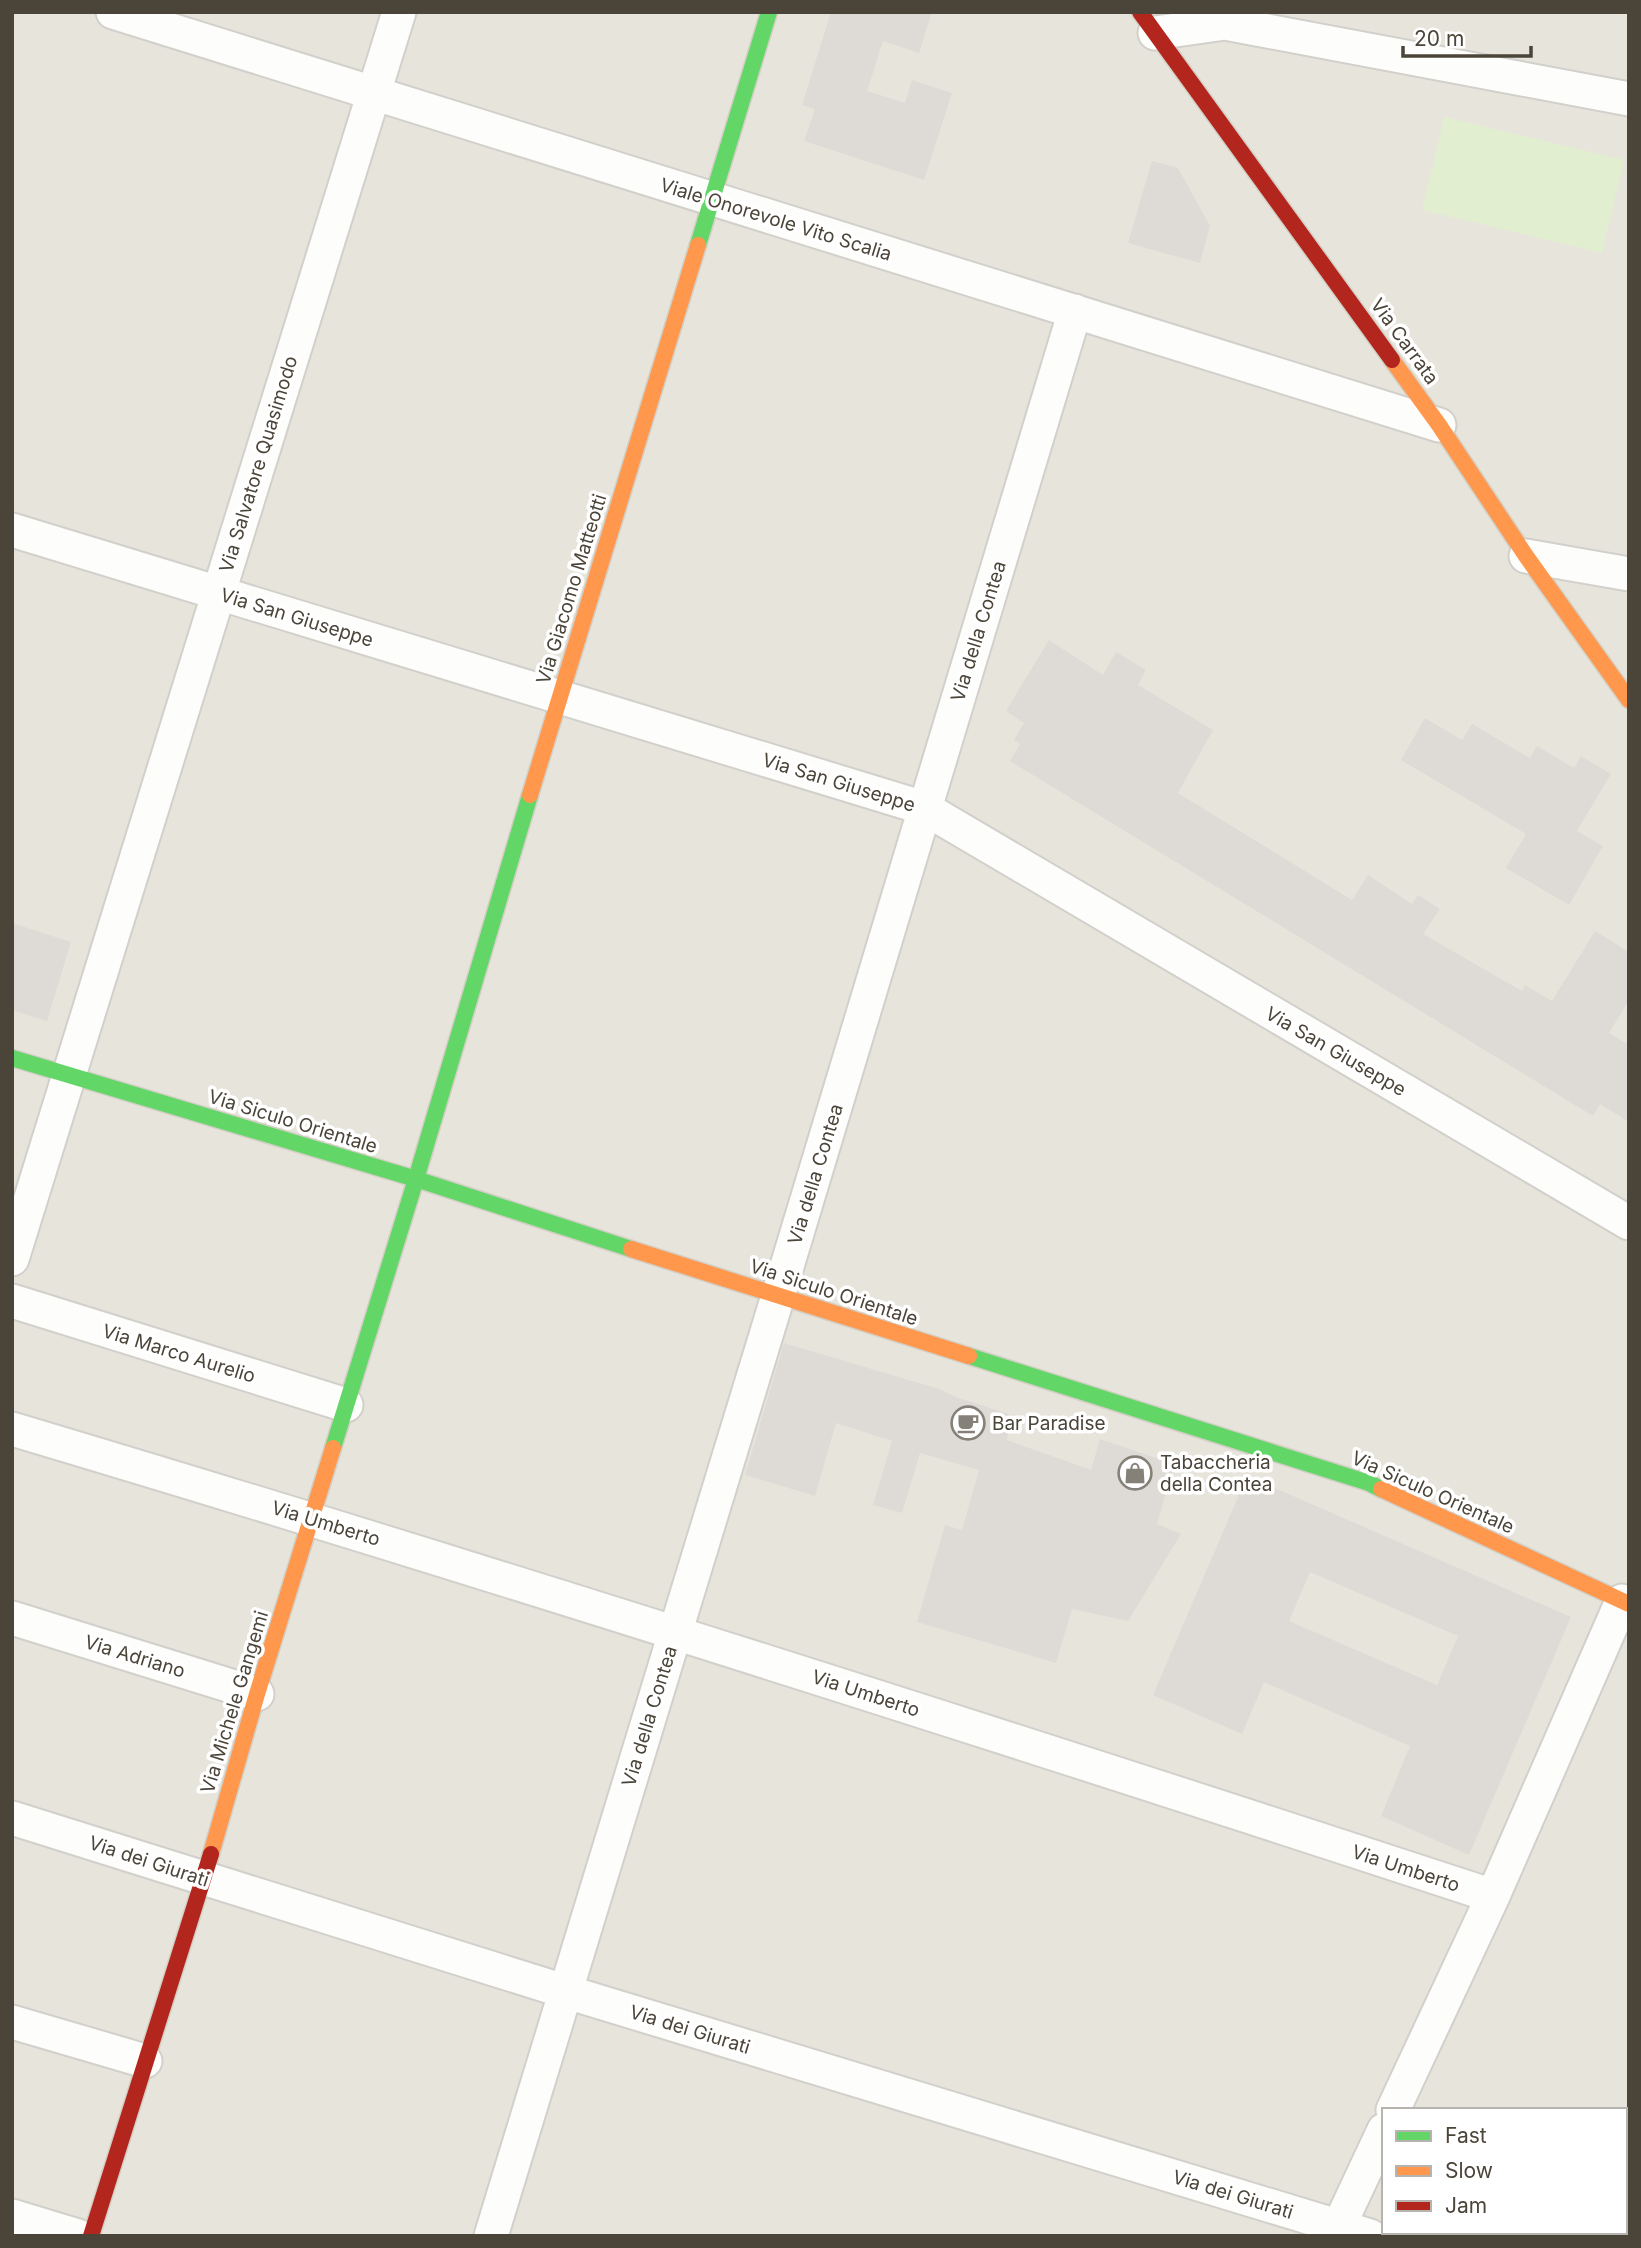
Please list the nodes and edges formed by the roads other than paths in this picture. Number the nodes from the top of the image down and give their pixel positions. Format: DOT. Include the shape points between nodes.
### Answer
graph roads {
  1 [pos="113,12"];
  2 [pos="399,12"];
  3 [pos="769,12"];
  4 [pos="1147,23"];
  5 [pos="374,93"];
  6 [pos="1629,99"];
  7 [pos="712,199"];
  8 [pos="1074,312"];
  9 [pos="1439,425"];
  10 [pos="12,530"];
  11 [pos="1526,556"];
  12 [pos="1629,574"];
  13 [pos="218,593"];
  14 [pos="561,696"];
  15 [pos="1629,700"];
  16 [pos="924,808"];
  17 [pos="12,1058"];
  18 [pos="68,1075"];
  19 [pos="416,1179"];
  20 [pos="1629,1223"];
  21 [pos="12,1259"];
  22 [pos="778,1296"];
  23 [pos="12,1301"];
  24 [pos="346,1405"];
  25 [pos="12,1430"];
  26 [pos="312,1519"];
  27 [pos="1625,1602"];
  28 [pos="12,1618"];
  29 [pos="674,1632"];
  30 [pos="257,1694"];
  31 [pos="12,1818"];
  32 [pos="204,1879"];
  33 [pos="1493,1896"];
  34 [pos="567,1992"];
  35 [pos="12,2022"];
  36 [pos="145,2061"];
  37 [pos="1394,2108"];
  38 [pos="1382,2137"];
  39 [pos="12,2216"];
  40 [pos="1354,2231"];
  41 [pos="78,2236"];
  42 [pos="91,2236"];
  43 [pos="491,2236"];
  1 -- 5 [label="street, Viale Onorevole Vito Scalia"];
  2 -- 5 [label="street, Via Salvatore Quasimodo"];
  3 -- 7 [label="street, Via Giacomo Matteotti"];
  4 -- 6 [label="street" via="1225,23"];
  4 -- 9 [label="street, Via Carrata"];
  5 -- 7 [label="street, Viale Onorevole Vito Scalia"];
  5 -- 13 [label="street, Via Salvatore Quasimodo"];
  7 -- 8 [label="street, Viale Onorevole Vito Scalia"];
  7 -- 14 [label="street, Via Giacomo Matteotti"];
  8 -- 9 [label="street, Viale Onorevole Vito Scalia"];
  8 -- 16 [label="street, Via della Contea"];
  9 -- 11 [label="street, Via Carrata"];
  10 -- 13 [label="street, Via San Giuseppe"];
  11 -- 12 [label="street"];
  11 -- 15 [label="street, Via Carrata"];
  13 -- 14 [label="street, Via San Giuseppe"];
  13 -- 18 [label="street, Via Salvatore Quasimodo"];
  14 -- 16 [label="street, Via San Giuseppe"];
  14 -- 19 [label="street, Via Giacomo Matteotti"];
  16 -- 20 [label="street, Via San Giuseppe"];
  16 -- 22 [label="street, Via della Contea"];
  17 -- 18 [label="street, Via Siculo Orientale"];
  18 -- 19 [label="street, Via Siculo Orientale"];
  18 -- 21 [label="street, Via Salvatore Quasimodo"];
  19 -- 22 [label="street, Via Siculo Orientale"];
  19 -- 24 [label="street, Via Michele Gangemi"];
  22 -- 27 [label="street, Via Siculo Orientale" via="1370,1483"];
  22 -- 29 [label="street, Via della Contea"];
  23 -- 24 [label="street, Via Marco Aurelio"];
  24 -- 26 [label="street, Via Michele Gangemi"];
  25 -- 26 [label="street, Via Umberto"];
  26 -- 29 [label="street, Via Umberto"];
  26 -- 30 [label="street, Via Michele Gangemi"];
  27 -- 33 [label="street"];
  28 -- 30 [label="street, Via Adriano"];
  29 -- 33 [label="street, Via Umberto"];
  29 -- 34 [label="street, Via della Contea"];
  30 -- 32 [label="street, Via Michele Gangemi"];
  31 -- 32 [label="street, Via dei Giurati"];
  32 -- 34 [label="street, Via dei Giurati"];
  32 -- 36 [label="street, Via Michele Gangemi"];
  33 -- 37 [label="street"];
  34 -- 40 [label="street, Via dei Giurati"];
  34 -- 43 [label="street, Via della Contea"];
  35 -- 36 [label="street"];
  36 -- 42 [label="street, Via Michele Gangemi"];
  38 -- 40 [label="street"];
  39 -- 41 [label="street"];
}
